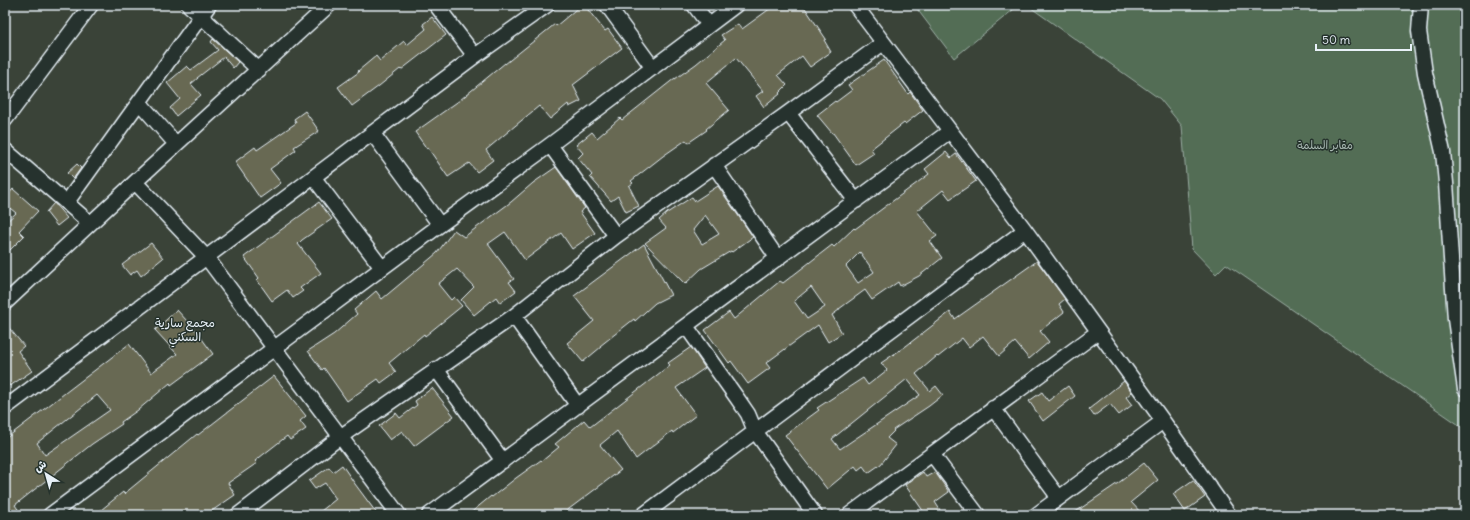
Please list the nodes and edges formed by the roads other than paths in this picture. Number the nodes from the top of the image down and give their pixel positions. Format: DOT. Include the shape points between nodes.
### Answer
graph roads {
  1 [pos="91,5"];
  2 [pos="189,5"];
  3 [pos="209,5"];
  4 [pos="328,5"];
  5 [pos="436,5"];
  6 [pos="547,5"];
  7 [pos="607,5"];
  8 [pos="694,5"];
  9 [pos="736,5"];
  10 [pos="855,5"];
  11 [pos="1421,5"];
  12 [pos="200,16"];
  13 [pos="709,25"];
  14 [pos="884,43"];
  15 [pos="475,56"];
  16 [pos="653,68"];
  17 [pos="258,70"];
  18 [pos="139,102"];
  19 [pos="788,113"];
  20 [pos="5,120"];
  21 [pos="950,131"];
  22 [pos="373,134"];
  23 [pos="176,144"];
  24 [pos="550,146"];
  25 [pos="5,150"];
  26 [pos="714,165"];
  27 [pos="314,178"];
  28 [pos="135,182"];
  29 [pos="856,201"];
  30 [pos="67,202"];
  31 [pos="90,223"];
  32 [pos="440,226"];
  33 [pos="1024,230"];
  34 [pos="616,236"];
  35 [pos="207,258"];
  36 [pos="778,258"];
  37 [pos="382,268"];
  38 [pos="6,300"];
  39 [pos="514,316"];
  40 [pos="686,326"];
  41 [pos="1098,332"];
  42 [pos="274,349"];
  43 [pos="436,369"];
  44 [pos="1465,389"];
  45 [pos="578,406"];
  46 [pos="5,408"];
  47 [pos="993,408"];
  48 [pos="1163,421"];
  49 [pos="755,431"];
  50 [pos="340,438"];
  51 [pos="932,454"];
  52 [pos="503,461"];
  53 [pos="1059,498"];
  54 [pos="50,515"];
  55 [pos="238,515"];
  56 [pos="399,515"];
  57 [pos="429,515"];
  58 [pos="643,515"];
  59 [pos="815,515"];
  60 [pos="849,515"];
  61 [pos="978,515"];
  62 [pos="1036,515"];
  63 [pos="1229,515"];
  1 -- 20 [label="street"];
  2 -- 12 [label="street"];
  3 -- 12 [label="street"];
  4 -- 17 [label="street"];
  5 -- 15 [label="street"];
  6 -- 15 [label="street"];
  7 -- 16 [label="street"];
  8 -- 13 [label="street"];
  9 -- 13 [label="street"];
  10 -- 14 [label="street"];
  11 -- 44 [label="street" via="1419,31 1425,74 1443,152 1455,319"];
  12 -- 17 [label="street"];
  12 -- 18 [label="street"];
  13 -- 16 [label="street"];
  14 -- 19 [label="street"];
  14 -- 21 [label="street"];
  15 -- 22 [label="street"];
  16 -- 24 [label="street"];
  17 -- 23 [label="street"];
  18 -- 23 [label="street"];
  18 -- 30 [label="street"];
  19 -- 26 [label="street"];
  19 -- 29 [label="street"];
  21 -- 29 [label="street"];
  21 -- 33 [label="street"];
  22 -- 27 [label="street"];
  22 -- 32 [label="street"];
  23 -- 28 [label="street"];
  24 -- 32 [label="street"];
  24 -- 34 [label="street"];
  25 -- 30 [label="street"];
  26 -- 34 [label="street"];
  26 -- 36 [label="street"];
  27 -- 35 [label="street"];
  27 -- 37 [label="street"];
  28 -- 31 [label="street"];
  28 -- 35 [label="street"];
  29 -- 36 [label="street"];
  30 -- 31 [label="street"];
  31 -- 38 [label="street"];
  32 -- 37 [label="street"];
  33 -- 41 [label="street"];
  33 -- 49 [label="street"];
  34 -- 39 [label="street"];
  35 -- 42 [label="street"];
  35 -- 46 [label="street"];
  36 -- 40 [label="street"];
  37 -- 42 [label="street"];
  39 -- 43 [label="street"];
  39 -- 45 [label="street"];
  40 -- 45 [label="street"];
  40 -- 49 [label="street" via="741,403"];
  41 -- 47 [label="street"];
  41 -- 48 [label="street"];
  42 -- 50 [label="street"];
  42 -- 54 [label="street"];
  43 -- 50 [label="street"];
  43 -- 52 [label="street"];
  45 -- 52 [label="street"];
  47 -- 51 [label="street"];
  47 -- 53 [label="street"];
  48 -- 53 [label="street"];
  48 -- 63 [label="street"];
  49 -- 58 [label="street"];
  49 -- 59 [label="street"];
  50 -- 55 [label="street"];
  50 -- 56 [label="street"];
  51 -- 60 [label="street"];
  51 -- 61 [label="street"];
  52 -- 57 [label="street"];
  53 -- 62 [label="street"];
}
